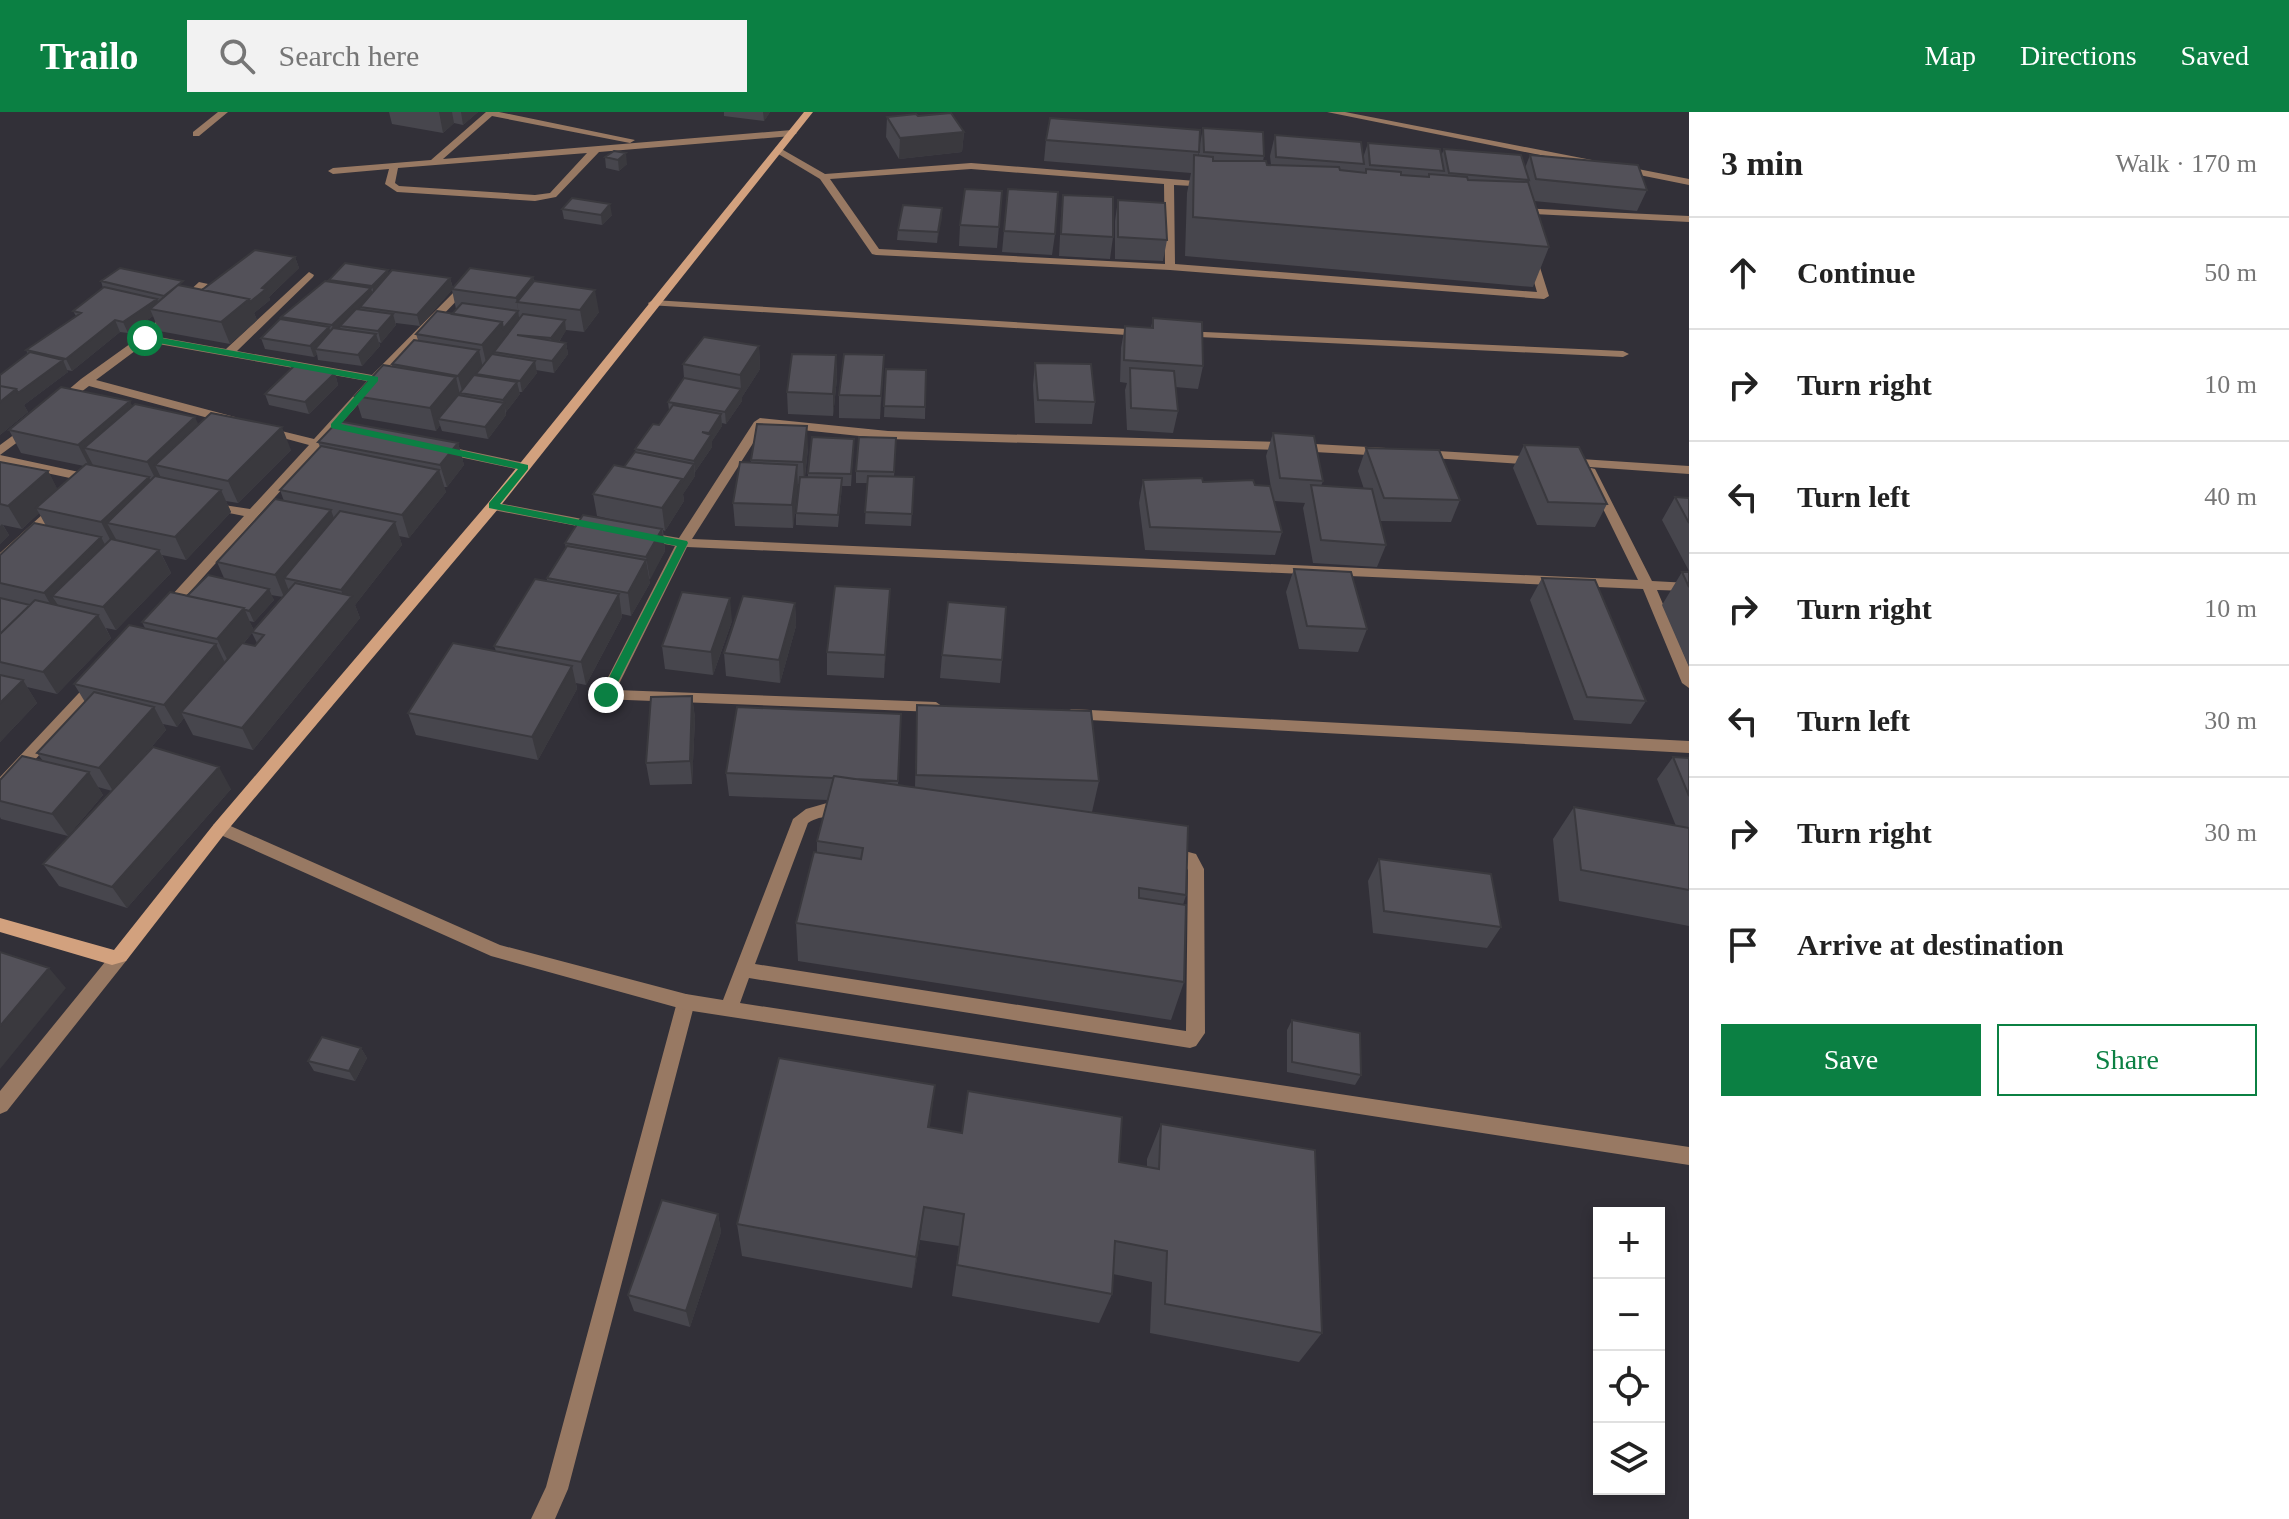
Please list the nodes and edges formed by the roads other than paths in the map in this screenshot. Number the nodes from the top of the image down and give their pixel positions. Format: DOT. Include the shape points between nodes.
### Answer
graph roads {
  1 [pos="224,112"];
  2 [pos="809,112"];
  3 [pos="1331,112"];
  4 [pos="490,113"];
  5 [pos="792,133"];
  6 [pos="196,134"];
  7 [pos="652,145"];
  8 [pos="596,149"];
  9 [pos="778,150"];
  10 [pos="433,163"];
  11 [pos="394,166"];
  12 [pos="333,171"];
  13 [pos="823,177"];
  14 [pos="1169,181"];
  15 [pos="1689,182"];
  16 [pos="1216,185"];
  17 [pos="1501,209"];
  18 [pos="1517,211"];
  19 [pos="1689,219"];
  20 [pos="1522,225"];
  21 [pos="1526,239"];
  22 [pos="1170,267"];
  23 [pos="309,275"];
  24 [pos="203,284"];
  25 [pos="461,291"];
  26 [pos="653,303"];
  27 [pos="1151,333"];
  28 [pos="1167,334"];
  29 [pos="145,338"];
  30 [pos="229,353"];
  31 [pos="1623,354"];
  32 [pos="375,379"];
  33 [pos="85,381"];
  34 [pos="49,411"];
  35 [pos="37,421"];
  36 [pos="239,422"];
  37 [pos="255,426"];
  38 [pos="335,426"];
  39 [pos="349,429"];
  40 [pos="316,443"];
  41 [pos="422,445"];
  42 [pos="0,451"];
  43 [pos="0,459"];
  44 [pos="1586,464"];
  45 [pos="525,467"];
  46 [pos="1689,470"];
  47 [pos="90,479"];
  48 [pos="105,482"];
  49 [pos="79,489"];
  50 [pos="68,499"];
  51 [pos="195,501"];
  52 [pos="493,506"];
  53 [pos="254,514"];
  54 [pos="683,543"];
  55 [pos="0,560"];
  56 [pos="1648,586"];
  57 [pos="1689,587"];
  58 [pos="159,617"];
  59 [pos="106,674"];
  60 [pos="1689,683"];
  61 [pos="946,707"];
  62 [pos="1057,713"];
  63 [pos="1689,747"];
  64 [pos="0,787"];
  65 [pos="861,812"];
  66 [pos="220,828"];
  67 [pos="1144,849"];
  68 [pos="0,925"];
  69 [pos="120,956"];
  70 [pos="744,970"];
  71 [pos="686,1002"];
  72 [pos="729,1009"];
  73 [pos="0,1105"];
  74 [pos="1689,1156"];
  75 [pos="543,1519"];
  1 -- 6 [label="street"];
  2 -- 5 [label="street"];
  3 -- 15 [label="street"];
  4 -- 7 [label="street"];
  4 -- 10 [label="street"];
  5 -- 7 [label="street"];
  5 -- 9 [label="street"];
  7 -- 8 [label="street"];
  8 -- 10 [label="street"];
  8 -- 11 [label="street" via="553,195 535,198 397,189 390,184"];
  9 -- 13 [label="street"];
  9 -- 26 [label="street"];
  10 -- 11 [label="street"];
  11 -- 12 [label="street"];
  13 -- 14 [label="street" via="971,166"];
  13 -- 22 [label="street" via="876,252"];
  14 -- 16 [label="street"];
  14 -- 22 [label="street"];
  17 -- 18 [label="street"];
  18 -- 19 [label="street"];
  18 -- 20 [label="street"];
  21 -- 22 [label="street" via="1544,296"];
  23 -- 30 [label="street"];
  24 -- 29 [label="street"];
  25 -- 32 [label="street"];
  26 -- 27 [label="street"];
  26 -- 45 [label="street"];
  28 -- 31 [label="street"];
  29 -- 30 [label="street"];
  29 -- 33 [label="street"];
  30 -- 32 [label="street"];
  32 -- 38 [label="street"];
  33 -- 34 [label="street"];
  33 -- 36 [label="street"];
  35 -- 42 [label="street"];
  37 -- 40 [label="street"];
  38 -- 39 [label="street"];
  38 -- 40 [label="street"];
  40 -- 53 [label="street"];
  41 -- 45 [label="street"];
  43 -- 47 [label="street"];
  44 -- 46 [label="street"];
  44 -- 54 [label="street" via="1279,446 888,435 760,422"];
  44 -- 56 [label="street"];
  45 -- 52 [label="street"];
  47 -- 48 [label="street"];
  47 -- 49 [label="street"];
  50 -- 55 [label="street"];
  51 -- 53 [label="street"];
  52 -- 54 [label="street"];
  52 -- 66 [label="street"];
  53 -- 58 [label="street"];
  54 -- 56 [label="street"];
  54 -- 61 [label="street" via="606,695"];
  56 -- 57 [label="street"];
  56 -- 60 [label="street"];
  59 -- 64 [label="street"];
  62 -- 63 [label="street"];
  65 -- 70 [label="street" via="830,808 801,819"];
  66 -- 69 [label="street"];
  66 -- 71 [label="street" via="497,951"];
  67 -- 70 [label="street" via="1176,853 1190,859 1196,869 1196,1033 1190,1040"];
  68 -- 69 [label="street"];
  69 -- 73 [label="street"];
  70 -- 72 [label="street"];
  71 -- 72 [label="street"];
  71 -- 75 [label="street" via="557,1489"];
  72 -- 74 [label="street"];
}
